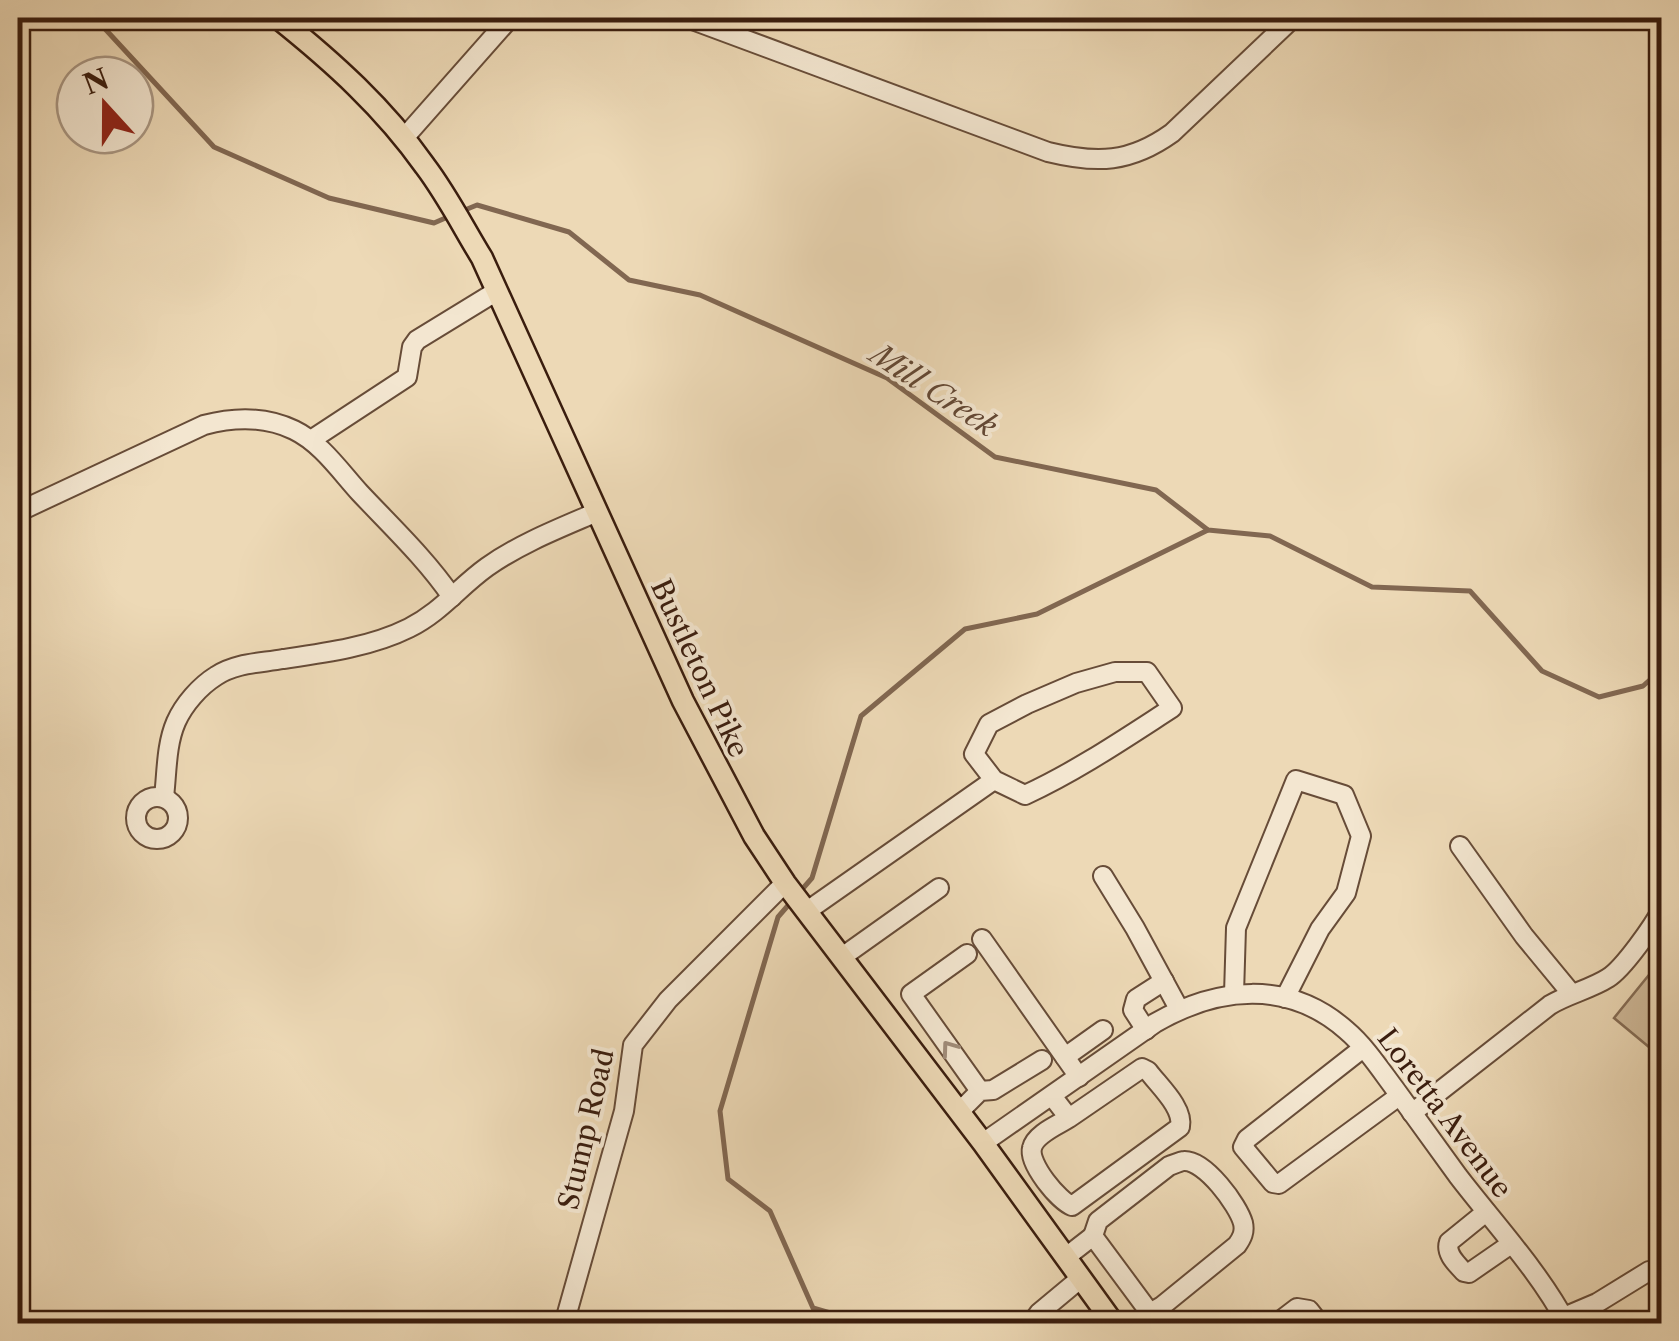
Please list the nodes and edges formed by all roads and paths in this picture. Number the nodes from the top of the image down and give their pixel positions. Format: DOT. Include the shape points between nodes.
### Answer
graph roads {
  1 [pos="278,18"];
  2 [pos="510,18"];
  3 [pos="687,18"];
  4 [pos="1292,18"];
  5 [pos="404,138"];
  6 [pos="497,291"];
  7 [pos="311,440"];
  8 [pos="18,512"];
  9 [pos="597,512"];
  10 [pos="452,597"];
  11 [pos="994,780"];
  12 [pos="164,797"];
  13 [pos="1460,846"];
  14 [pos="1103,876"];
  15 [pos="939,888"];
  16 [pos="795,896"];
  17 [pos="1662,908"];
  18 [pos="982,939"];
  19 [pos="968,954"];
  20 [pos="842,958"];
  21 [pos="1164,982"];
  22 [pos="1571,993"];
  23 [pos="1234,994"];
  24 [pos="1285,998"];
  25 [pos="918,1005"];
  26 [pos="1179,1009"];
  27 [pos="891,1022"];
  28 [pos="1103,1030"];
  29 [pos="1146,1030"];
  30 [pos="1363,1048"];
  31 [pos="1065,1057"];
  32 [pos="1042,1060"];
  33 [pos="1079,1077"];
  34 [pos="980,1092"];
  35 [pos="1052,1096"];
  36 [pos="1400,1096"];
  37 [pos="960,1112"];
  38 [pos="1412,1113"];
  39 [pos="1069,1118"];
  40 [pos="983,1144"];
  41 [pos="1486,1212"];
  42 [pos="1093,1236"];
  43 [pos="1511,1244"];
  44 [pos="1066,1258"];
  45 [pos="1662,1269"];
  46 [pos="1081,1278"];
  47 [pos="1143,1318"];
  48 [pos="1565,1320"];
  49 [pos="564,1324"];
  50 [pos="1031,1324"];
  51 [pos="1114,1324"];
  52 [pos="1276,1324"];
  53 [pos="1320,1324"];
  1 -- 5 [label="main road, Bustleton Pike" via="350,79"];
  2 -- 5 [label="street"];
  3 -- 4 [label="street" via="1048,152 1094,160 1133,155 1163,140"];
  5 -- 6 [label="main road, Bustleton Pike" via="450,204"];
  6 -- 7 [label="street" via="417,340 407,377"];
  6 -- 9 [label="main road, Bustleton Pike"];
  7 -- 8 [label="street" via="268,421 220,421"];
  7 -- 10 [label="street"];
  9 -- 10 [label="street" via="518,547"];
  9 -- 16 [label="main road, Bustleton Pike" via="709,753"];
  10 -- 12 [label="street" via="399,633 216,676 176,722"];
  11 -- 11 [label="street" via="1025,795 1172,708 1147,672 1076,683 989,724 974,754"];
  11 -- 16 [label="street, Stump Road"];
  13 -- 22 [label="street"];
  14 -- 21 [label="street"];
  15 -- 20 [label="street"];
  16 -- 20 [label="main road, Bustleton Pike"];
  16 -- 49 [label="street, Stump Road" via="668,1000 632,1046 624,1111"];
  17 -- 22 [label="street" via="1606,980"];
  18 -- 31 [label="street"];
  19 -- 25 [label="street" via="911,994"];
  20 -- 27 [label="main road, Bustleton Pike"];
  21 -- 26 [label="street"];
  21 -- 29 [label="street" via="1136,999 1133,1010"];
  22 -- 38 [label="street"];
  23 -- 24 [label="street, Loretta Avenue"];
  23 -- 24 [label="street" via="1236,928 1296,780 1344,795 1361,836 1346,893"];
  23 -- 26 [label="street, Loretta Avenue"];
  24 -- 30 [label="street, Loretta Avenue" via="1320,1012"];
  25 -- 27 [label="street"];
  34 -- 25 [label="street, one-way"];
  26 -- 29 [label="street, Loretta Avenue"];
  27 -- 37 [label="main road, Bustleton Pike"];
  28 -- 31 [label="street"];
  29 -- 33 [label="street, Loretta Avenue"];
  30 -- 36 [label="street, Loretta Avenue"];
  30 -- 36 [label="street" via="1243,1147 1279,1184"];
  31 -- 33 [label="street"];
  32 -- 34 [label="street"];
  33 -- 35 [label="street, Loretta Avenue"];
  34 -- 37 [label="street"];
  35 -- 39 [label="street"];
  35 -- 40 [label="street, Loretta Avenue"];
  36 -- 38 [label="street, Loretta Avenue"];
  37 -- 40 [label="main road, Bustleton Pike"];
  38 -- 41 [label="street, Loretta Avenue"];
  39 -- 39 [label="street" via="1032,1148 1040,1172 1072,1206 1182,1120 1142,1068"];
  40 -- 44 [label="main road, Bustleton Pike"];
  41 -- 43 [label="street, Loretta Avenue"];
  41 -- 43 [label="street" via="1449,1242 1449,1253 1469,1273"];
  42 -- 44 [label="street"];
  42 -- 47 [label="street"];
  42 -- 47 [label="street" via="1098,1221 1183,1161 1208,1171 1242,1220 1237,1246"];
  43 -- 48 [label="street, Loretta Avenue"];
  44 -- 46 [label="main road, Bustleton Pike"];
  45 -- 48 [label="street" via="1649,1270"];
  46 -- 50 [label="street"];
  46 -- 51 [label="main road, Bustleton Pike"];
  52 -- 53 [label="street" via="1296,1308 1310,1310"];
}
